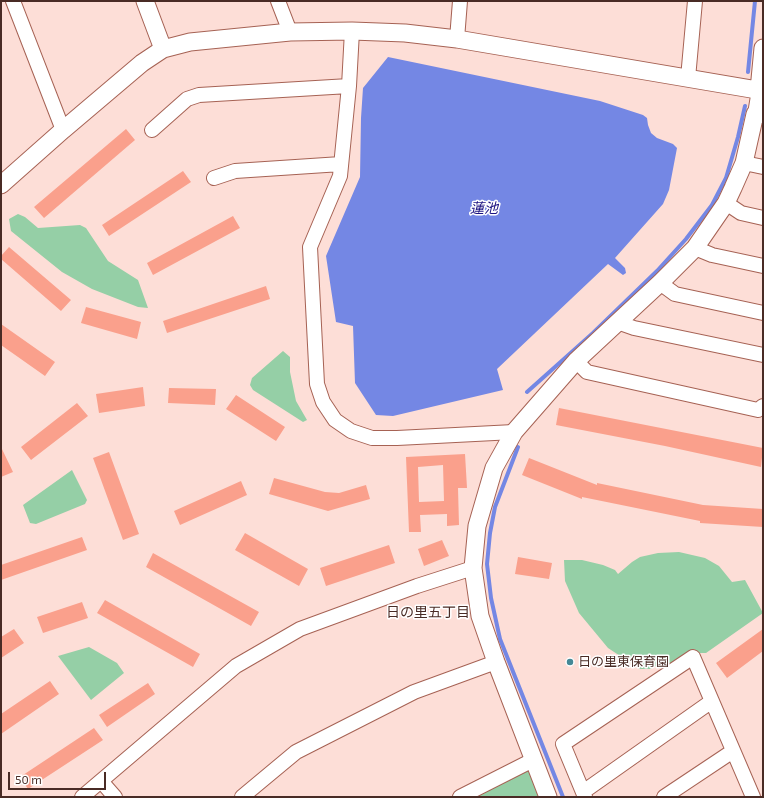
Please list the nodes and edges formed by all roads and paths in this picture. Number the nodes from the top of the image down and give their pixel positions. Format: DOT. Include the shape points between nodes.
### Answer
graph roads {
  1 [pos="13,1"];
  2 [pos="144,1"];
  3 [pos="278,1"];
  4 [pos="460,1"];
  5 [pos="696,1"];
  6 [pos="352,31"];
  7 [pos="290,32"];
  8 [pos="457,39"];
  9 [pos="763,48"];
  10 [pos="163,49"];
  11 [pos="688,78"];
  12 [pos="349,86"];
  13 [pos="761,90"];
  14 [pos="759,115"];
  15 [pos="63,130"];
  16 [pos="152,130"];
  17 [pos="744,163"];
  18 [pos="341,164"];
  19 [pos="763,167"];
  20 [pos="214,178"];
  21 [pos="1,185"];
  22 [pos="726,203"];
  23 [pos="763,218"];
  24 [pos="695,248"];
  25 [pos="763,266"];
  26 [pos="660,283"];
  27 [pos="763,313"];
  28 [pos="618,322"];
  29 [pos="763,355"];
  30 [pos="576,361"];
  31 [pos="763,406"];
  32 [pos="514,432"];
  33 [pos="473,568"];
  34 [pos="496,662"];
  35 [pos="712,701"];
  36 [pos="733,751"];
  37 [pos="533,760"];
  38 [pos="101,781"];
  39 [pos="584,795"];
  40 [pos="82,797"];
  41 [pos="115,797"];
  42 [pos="242,797"];
  43 [pos="460,797"];
  44 [pos="548,797"];
  45 [pos="664,797"];
  46 [pos="753,797"];
  1 -- 15 [label="street"];
  2 -- 10 [label="street"];
  3 -- 7 [label="street"];
  4 -- 8 [label="street"];
  5 -- 11 [label="street"];
  6 -- 7 [label="street"];
  6 -- 8 [label="street" via="405,33"];
  6 -- 12 [label="street"];
  7 -- 10 [label="street" via="190,42"];
  8 -- 11 [label="street"];
  9 -- 13 [label="street"];
  10 -- 15 [label="street" via="142,63"];
  11 -- 13 [label="street"];
  12 -- 16 [label="street" via="199,95 187,99"];
  12 -- 18 [label="street"];
  13 -- 14 [label="street"];
  14 -- 17 [label="street"];
  15 -- 21 [label="street"];
  17 -- 19 [label="street"];
  17 -- 22 [label="street"];
  18 -- 20 [label="street" via="235,171"];
  18 -- 32 [label="street" via="340,176 310,247 317,384 323,402 335,420 351,431 372,438"];
  22 -- 23 [label="street" via="741,213"];
  22 -- 24 [label="street"];
  24 -- 25 [label="street" via="712,255"];
  24 -- 26 [label="street"];
  26 -- 27 [label="street" via="675,294"];
  26 -- 28 [label="street"];
  28 -- 29 [label="street" via="634,328"];
  28 -- 30 [label="street"];
  30 -- 31 [label="street" via="587,372 758,410"];
  30 -- 32 [label="street"];
  32 -- 33 [label="street" via="494,468 477,526"];
  33 -- 34 [label="street" via="480,616"];
  33 -- 38 [label="street" via="300,629 236,666"];
  34 -- 37 [label="street"];
  34 -- 42 [label="street" via="414,692 296,752"];
  35 -- 36 [label="street"];
  35 -- 39 [label="street"];
  35 -- 39 [label="street" via="693,657 563,744"];
  36 -- 45 [label="street"];
  36 -- 46 [label="street"];
  37 -- 43 [label="street"];
  37 -- 44 [label="street"];
  38 -- 40 [label="street"];
  38 -- 41 [label="street"];
}
